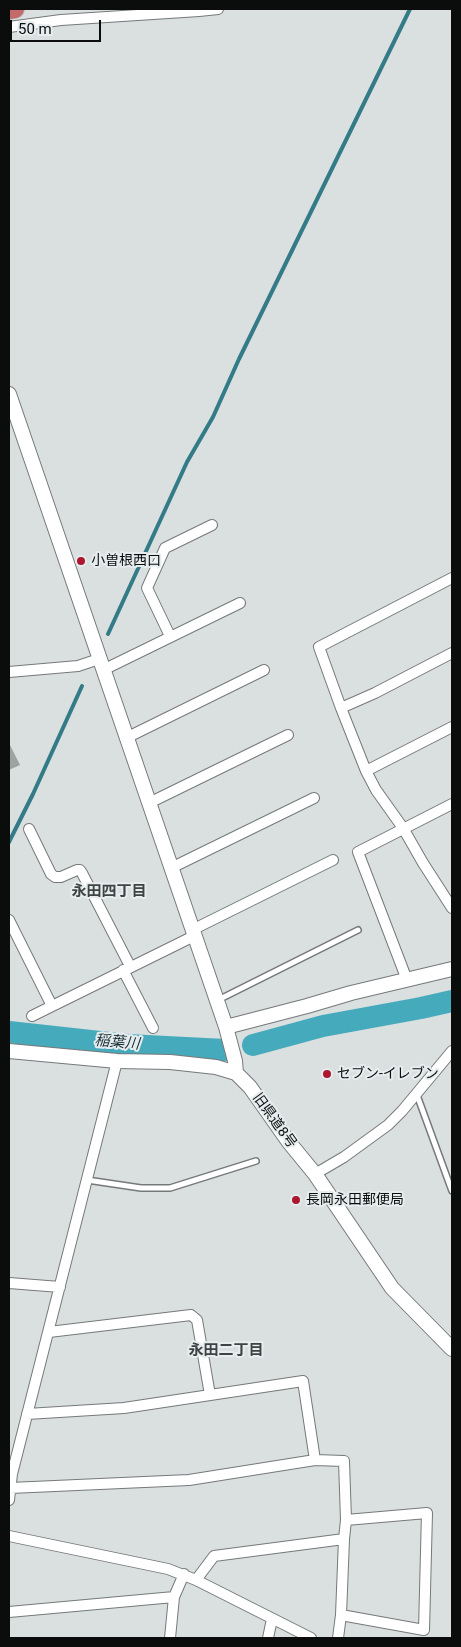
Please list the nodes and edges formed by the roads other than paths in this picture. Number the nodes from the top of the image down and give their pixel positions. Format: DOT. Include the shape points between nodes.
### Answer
graph roads {
  1 [pos="15,9"];
  2 [pos="218,9"];
  3 [pos="9,10"];
  4 [pos="9,27"];
  5 [pos="9,394"];
  6 [pos="212,525"];
  7 [pos="452,578"];
  8 [pos="240,603"];
  9 [pos="170,636"];
  10 [pos="452,653"];
  11 [pos="101,665"];
  12 [pos="264,670"];
  13 [pos="9,672"];
  14 [pos="341,708"];
  15 [pos="452,727"];
  16 [pos="288,735"];
  17 [pos="126,738"];
  18 [pos="366,771"];
  19 [pos="314,798"];
  20 [pos="149,803"];
  21 [pos="452,804"];
  22 [pos="404,828"];
  23 [pos="29,829"];
  24 [pos="333,860"];
  25 [pos="171,868"];
  26 [pos="452,908"];
  27 [pos="9,920"];
  28 [pos="358,930"];
  29 [pos="193,933"];
  30 [pos="127,968"];
  31 [pos="452,969"];
  32 [pos="407,980"];
  33 [pos="216,1001"];
  34 [pos="52,1006"];
  35 [pos="32,1016"];
  36 [pos="226,1027"];
  37 [pos="152,1028"];
  38 [pos="9,1051"];
  39 [pos="452,1051"];
  40 [pos="117,1061"];
  41 [pos="236,1073"];
  42 [pos="417,1095"];
  43 [pos="256,1161"];
  44 [pos="315,1174"];
  45 [pos="86,1179"];
  46 [pos="452,1191"];
  47 [pos="9,1283"];
  48 [pos="60,1287"];
  49 [pos="49,1332"];
  50 [pos="452,1349"];
  51 [pos="210,1395"];
  52 [pos="27,1414"];
  53 [pos="315,1460"];
  54 [pos="10,1488"];
  55 [pos="9,1500"];
  56 [pos="346,1520"];
  57 [pos="9,1536"];
  58 [pos="344,1539"];
  59 [pos="184,1574"];
  60 [pos="196,1580"];
  61 [pos="174,1596"];
  62 [pos="9,1612"];
  63 [pos="341,1615"];
  64 [pos="272,1619"];
  65 [pos="170,1638"];
  66 [pos="268,1638"];
  67 [pos="311,1638"];
  68 [pos="338,1638"];
  1 -- 3 [label="highway"];
  2 -- 4 [label="street" via="61,20"];
  5 -- 11 [label="street"];
  6 -- 9 [label="street" via="165,548 147,588"];
  7 -- 14 [label="street" via="319,646"];
  8 -- 9 [label="street"];
  9 -- 11 [label="street"];
  10 -- 14 [label="street"];
  11 -- 13 [label="street"];
  11 -- 17 [label="street"];
  12 -- 17 [label="street"];
  14 -- 18 [label="street"];
  15 -- 18 [label="street"];
  16 -- 20 [label="street"];
  17 -- 20 [label="street"];
  18 -- 22 [label="street"];
  19 -- 25 [label="street"];
  20 -- 25 [label="street"];
  21 -- 22 [label="street"];
  22 -- 26 [label="street"];
  22 -- 32 [label="street" via="358,852"];
  23 -- 30 [label="street" via="51,874 61,877 77,870 82,872"];
  24 -- 29 [label="street"];
  25 -- 29 [label="street"];
  27 -- 34 [label="street"];
  28 -- 33 [label="lane"];
  29 -- 30 [label="street"];
  29 -- 33 [label="street"];
  30 -- 34 [label="street"];
  30 -- 37 [label="street"];
  31 -- 32 [label="street"];
  32 -- 36 [label="street"];
  33 -- 36 [label="street"];
  34 -- 35 [label="street"];
  36 -- 41 [label="street"];
  38 -- 40 [label="street"];
  39 -- 42 [label="street"];
  40 -- 41 [label="street" via="170,1062 216,1067"];
  40 -- 45 [label="street"];
  41 -- 44 [label="street, 旧県道8号"];
  42 -- 44 [label="street" via="371,1139"];
  42 -- 46 [label="lane"];
  43 -- 45 [label="lane" via="170,1188 141,1188"];
  44 -- 50 [label="street, 旧県道8号" via="392,1288"];
  45 -- 48 [label="street"];
  47 -- 48 [label="street"];
  48 -- 49 [label="street"];
  49 -- 51 [label="street" via="191,1315 197,1320"];
  49 -- 52 [label="street"];
  51 -- 52 [label="street" via="124,1408"];
  51 -- 53 [label="street" via="303,1381"];
  52 -- 54 [label="street"];
  53 -- 54 [label="street" via="190,1480"];
  53 -- 56 [label="street" via="344,1461"];
  54 -- 55 [label="street"];
  56 -- 58 [label="street"];
  56 -- 63 [label="street" via="427,1513 424,1630"];
  57 -- 59 [label="street"];
  58 -- 60 [label="street" via="214,1556"];
  58 -- 63 [label="street"];
  59 -- 60 [label="street"];
  59 -- 61 [label="street"];
  60 -- 64 [label="street"];
  61 -- 62 [label="street"];
  61 -- 65 [label="street"];
  63 -- 68 [label="street"];
  64 -- 66 [label="street"];
  64 -- 67 [label="street"];
}
